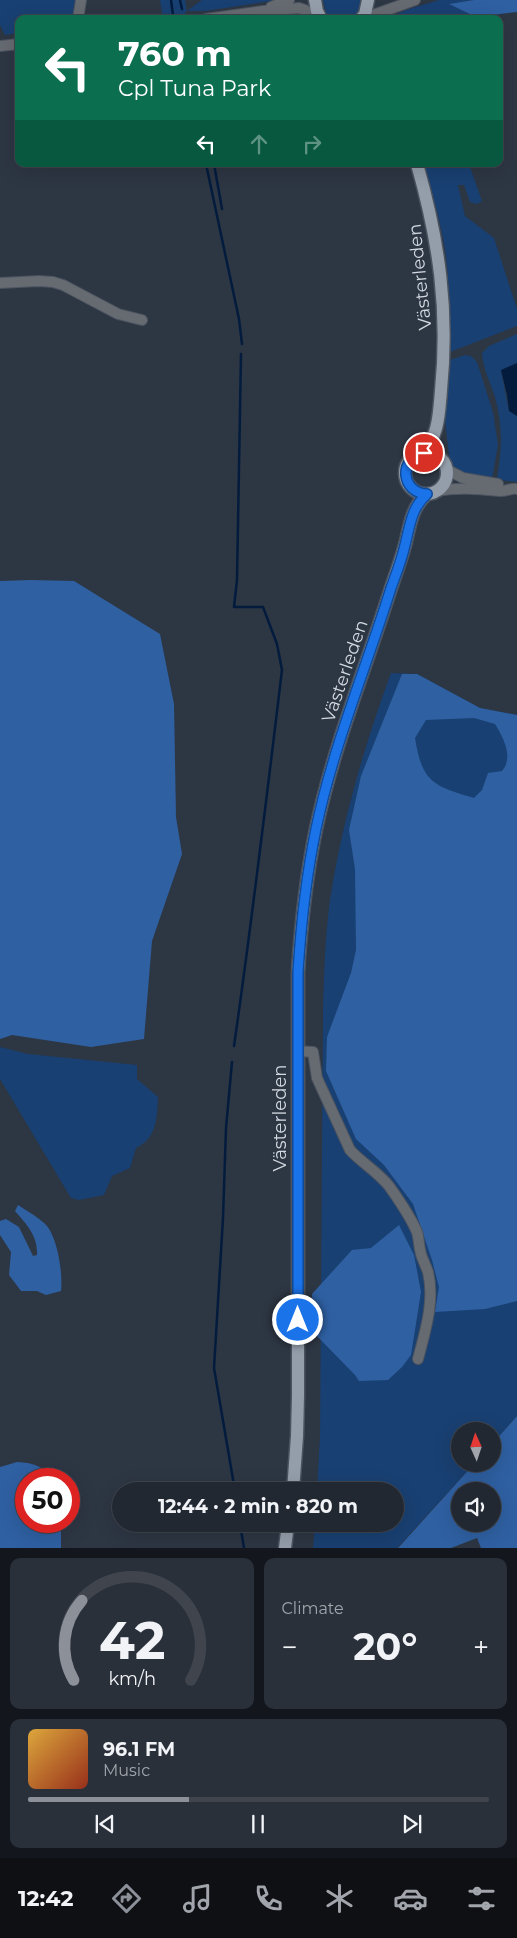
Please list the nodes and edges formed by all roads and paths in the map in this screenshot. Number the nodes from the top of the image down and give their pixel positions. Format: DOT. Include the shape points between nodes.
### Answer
graph roads {
  1 [pos="81,0"];
  2 [pos="289,0"];
  3 [pos="315,0"];
  4 [pos="368,0"];
  5 [pos="415,0"];
  6 [pos="263,11"];
  7 [pos="79,15"];
  8 [pos="234,15"];
  9 [pos="314,15"];
  10 [pos="319,15"];
  11 [pos="364,15"];
  12 [pos="373,15"];
  13 [pos="1,44"];
  14 [pos="15,44"];
  15 [pos="418,167"];
  16 [pos="0,283"];
  17 [pos="142,320"];
  18 [pos="438,418"];
  19 [pos="421,454"];
  20 [pos="444,465"];
  21 [pos="408,485"];
  22 [pos="515,489"];
  23 [pos="432,493"];
  24 [pos="410,520"];
  25 [pos="297,1052"];
  26 [pos="418,1359"];
  27 [pos="294,1482"];
  28 [pos="287,1532"];
  29 [pos="284,1548"];
  1 -- 7 [label="street"];
  2 -- 6 [label="street"];
  3 -- 10 [label="main road"];
  4 -- 11 [label="main road"];
  5 -- 12 [label="street"];
  6 -- 8 [label="street"];
  6 -- 9 [label="street" via="299,8"];
  13 -- 14 [label="street"];
  15 -- 18 [label="main road, Västerleden" via="430,210 442,288 443,367"];
  16 -- 17 [label="street" via="53,282 118,314"];
  18 -- 19 [label="main road, Västerleden" via="433,439"];
  18 -- 20 [label="main road, Västerleden"];
  19 -- 20 [label="main road" via="431,454"];
  19 -- 21 [label="main road" via="406,466"];
  20 -- 22 [label="street" via="462,478"];
  20 -- 23 [label="main road" via="444,482"];
  21 -- 23 [label="main road" via="416,492"];
  21 -- 24 [label="main road, Västerleden"];
  22 -- 23 [label="street" via="452,488"];
  23 -- 24 [label="main road, Västerleden" via="417,505"];
  24 -- 25 [label="main road, Västerleden" via="405,545 316,828 301,931"];
  25 -- 26 [label="street" via="313,1052 317,1078 350,1150 379,1174 416,1231 430,1288 430,1305"];
  25 -- 27 [label="main road, Västerleden" via="298,1396"];
  28 -- 29 [label="main road"];
}
